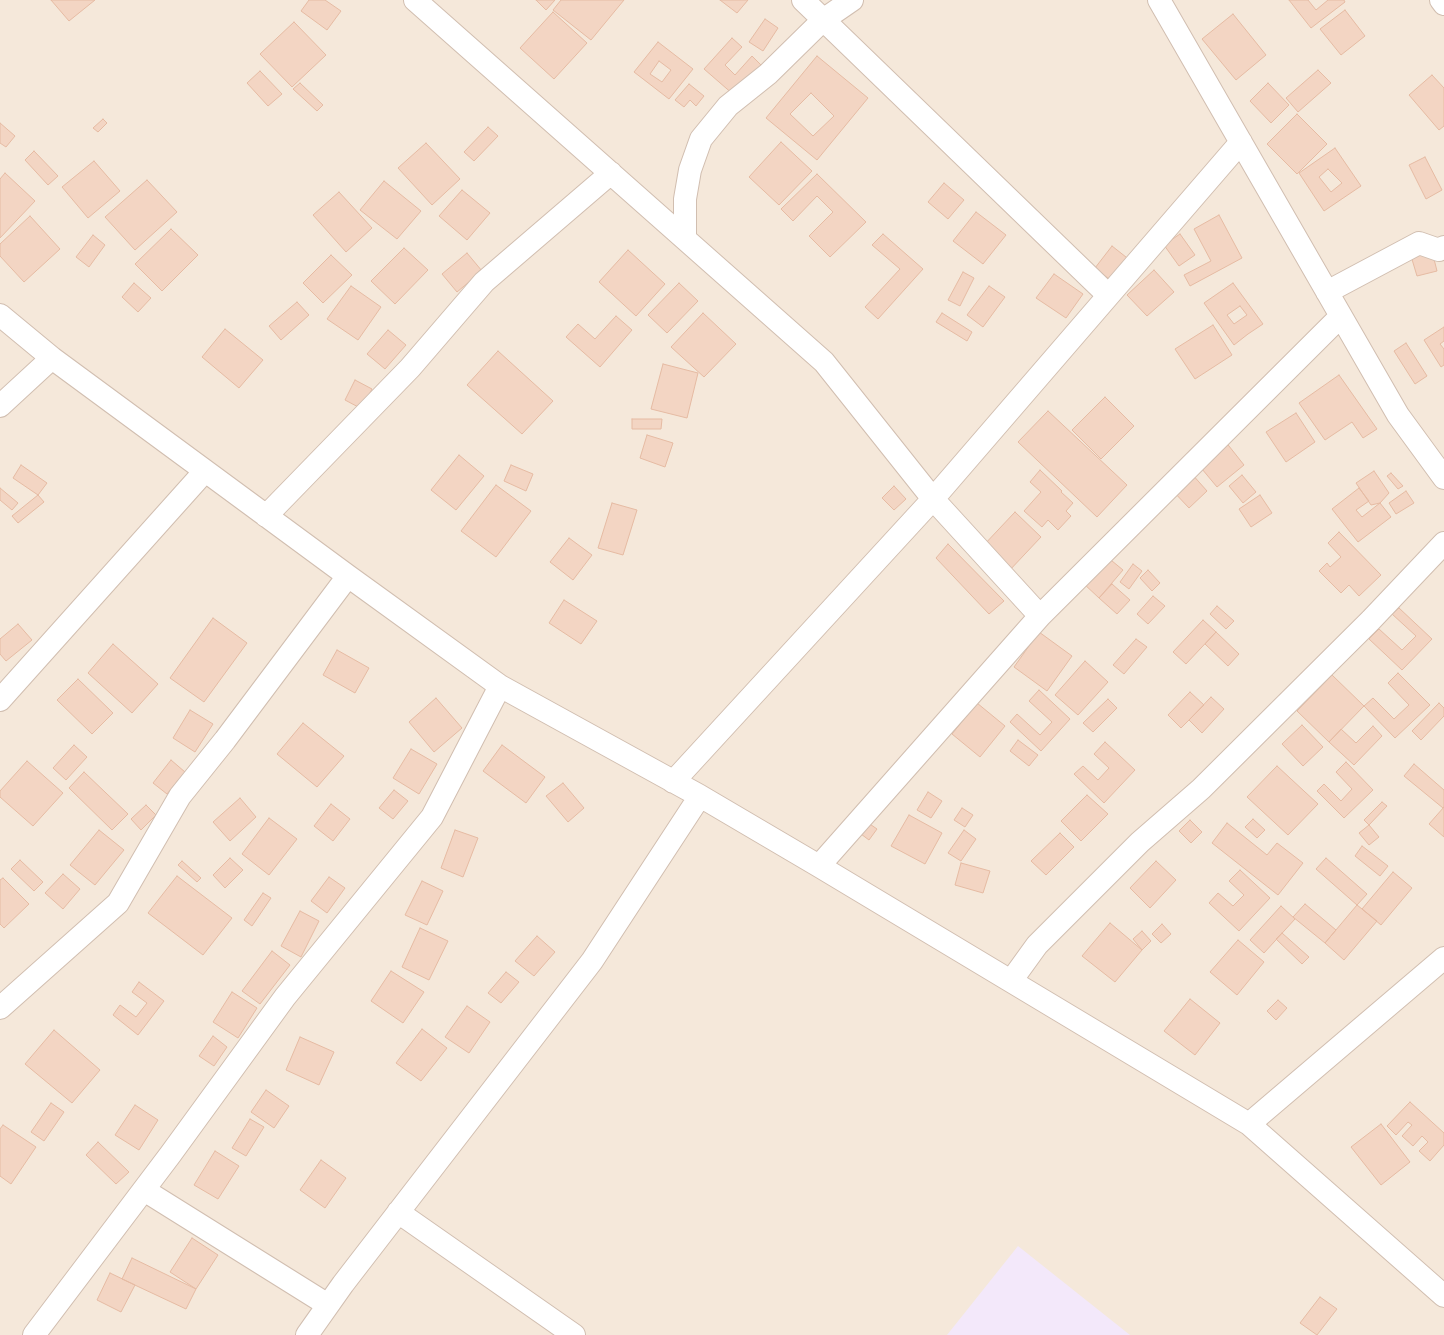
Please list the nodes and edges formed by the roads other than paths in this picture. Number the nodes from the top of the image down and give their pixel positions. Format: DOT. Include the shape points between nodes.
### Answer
graph roads {
  1 [pos="415,0"];
  2 [pos="803,0"];
  3 [pos="852,0"];
  4 [pos="1159,0"];
  5 [pos="1441,0"];
  6 [pos="1444,4"];
  7 [pos="823,20"];
  8 [pos="1241,142"];
  9 [pos="611,173"];
  10 [pos="685,239"];
  11 [pos="1444,247"];
  12 [pos="1327,292"];
  13 [pos="1108,295"];
  14 [pos="0,315"];
  15 [pos="1341,316"];
  16 [pos="52,358"];
  17 [pos="0,406"];
  18 [pos="205,471"];
  19 [pos="1444,478"];
  20 [pos="933,499"];
  21 [pos="266,516"];
  22 [pos="1444,543"];
  23 [pos="348,576"];
  24 [pos="1040,616"];
  25 [pos="500,686"];
  26 [pos="0,700"];
  27 [pos="673,782"];
  28 [pos="700,796"];
  29 [pos="819,866"];
  30 [pos="1444,958"];
  31 [pos="1011,981"];
  32 [pos="0,1008"];
  33 [pos="1249,1124"];
  34 [pos="144,1190"];
  35 [pos="398,1212"];
  36 [pos="1444,1296"];
  37 [pos="328,1305"];
  38 [pos="34,1335"];
  39 [pos="307,1335"];
  40 [pos="574,1335"];
  1 -- 9 [label="street"];
  2 -- 7 [label="street"];
  3 -- 7 [label="street"];
  4 -- 8 [label="street"];
  5 -- 6 [label="street"];
  7 -- 10 [label="street" via="768,74 728,106 701,139 690,170 685,199"];
  7 -- 13 [label="street"];
  8 -- 12 [label="street"];
  8 -- 13 [label="street"];
  9 -- 10 [label="street"];
  9 -- 21 [label="street" via="484,282 410,368"];
  10 -- 20 [label="street" via="824,362"];
  11 -- 12 [label="street" via="1439,250 1419,243"];
  12 -- 15 [label="street"];
  13 -- 20 [label="street"];
  14 -- 16 [label="street"];
  15 -- 19 [label="street" via="1398,415"];
  15 -- 24 [label="street"];
  16 -- 17 [label="street"];
  16 -- 18 [label="street"];
  18 -- 21 [label="street"];
  18 -- 26 [label="street"];
  20 -- 24 [label="street"];
  20 -- 27 [label="street"];
  21 -- 23 [label="street"];
  22 -- 31 [label="street" via="1206,784 1140,842 1037,946"];
  23 -- 25 [label="street"];
  23 -- 32 [label="street" via="180,796 118,903"];
  24 -- 29 [label="street"];
  25 -- 27 [label="street"];
  25 -- 34 [label="street" via="432,817 285,997"];
  27 -- 28 [label="street"];
  28 -- 29 [label="street"];
  28 -- 35 [label="street" via="592,961"];
  29 -- 31 [label="street"];
  30 -- 33 [label="street"];
  31 -- 33 [label="street"];
  33 -- 36 [label="street"];
  34 -- 37 [label="street"];
  34 -- 38 [label="street"];
  35 -- 37 [label="street"];
  35 -- 40 [label="street"];
  37 -- 39 [label="street"];
}
